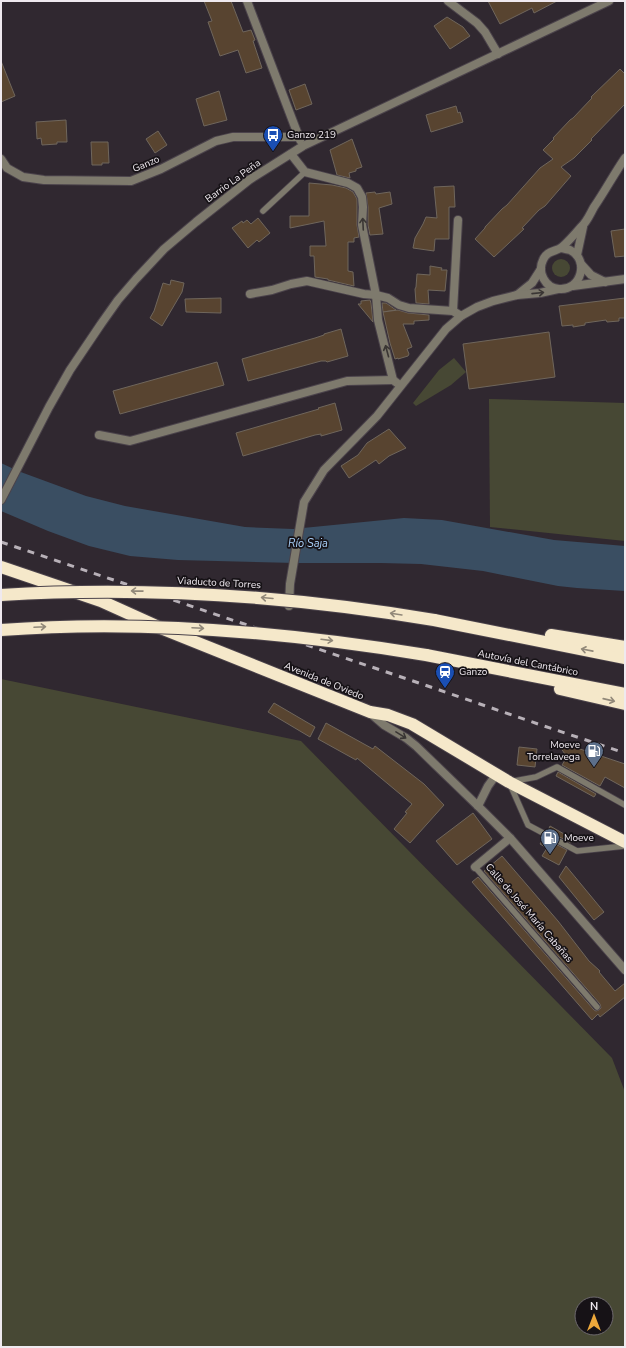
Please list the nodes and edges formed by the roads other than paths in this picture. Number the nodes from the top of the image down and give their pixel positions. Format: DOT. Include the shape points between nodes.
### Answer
graph roads {
  1 [pos="247,1"];
  2 [pos="448,1"];
  3 [pos="609,1"];
  4 [pos="498,54"];
  5 [pos="299,136"];
  6 [pos="302,146"];
  7 [pos="291,154"];
  8 [pos="625,158"];
  9 [pos="1,159"];
  10 [pos="305,172"];
  11 [pos="263,210"];
  12 [pos="458,220"];
  13 [pos="583,226"];
  14 [pos="561,248"];
  15 [pos="577,256"];
  16 [pos="581,263"];
  17 [pos="540,269"];
  18 [pos="625,279"];
  19 [pos="606,282"];
  20 [pos="573,286"];
  21 [pos="558,289"];
  22 [pos="250,294"];
  23 [pos="376,295"];
  24 [pos="517,295"];
  25 [pos="453,311"];
  26 [pos="461,316"];
  27 [pos="393,380"];
  28 [pos="401,386"];
  29 [pos="99,435"];
  30 [pos="1,500"];
  31 [pos="1,567"];
  32 [pos="1,595"];
  33 [pos="289,607"];
  34 [pos="434,620"];
  35 [pos="1,630"];
  36 [pos="625,647"];
  37 [pos="431,656"];
  38 [pos="625,658"];
  39 [pos="625,694"];
  40 [pos="625,704"];
  41 [pos="370,712"];
  42 [pos="496,775"];
  43 [pos="509,782"];
  44 [pos="625,805"];
  45 [pos="478,806"];
  46 [pos="510,838"];
  47 [pos="625,842"];
  48 [pos="625,846"];
  49 [pos="475,867"];
  50 [pos="625,970"];
  51 [pos="597,1007"];
  1 -- 5 [label="street"];
  2 -- 4 [label="street" via="477,23"];
  3 -- 4 [label="street, Barrio La Peña"];
  4 -- 6 [label="street, Barrio La Peña"];
  5 -- 6 [label="street"];
  5 -- 9 [label="street, Ganzo" via="233,137 216,141 131,181 44,180 23,177 7,168"];
  6 -- 7 [label="street, Barrio La Peña"];
  7 -- 10 [label="street"];
  7 -- 30 [label="street, Barrio La Peña" via="248,180 164,249 142,271 118,300 70,370"];
  8 -- 13 [label="street"];
  10 -- 11 [label="lane"];
  23 -- 10 [label="street, one-way" via="362,225 362,197 357,188 340,180"];
  12 -- 25 [label="street"];
  13 -- 14 [label="street"];
  13 -- 15 [label="street"];
  14 -- 15 [label="street" via="570,250"];
  14 -- 17 [label="street" via="551,251 543,259"];
  15 -- 16 [label="street"];
  16 -- 19 [label="street" via="591,275"];
  16 -- 20 [label="street" via="582,272"];
  17 -- 21 [label="street" via="543,280"];
  17 -- 24 [label="street" via="532,283"];
  18 -- 19 [label="street"];
  19 -- 20 [label="street"];
  20 -- 21 [label="street"];
  24 -- 21 [label="street, one-way"];
  22 -- 23 [label="street" via="307,281"];
  23 -- 25 [label="street" via="388,298 399,306"];
  27 -- 23 [label="street, one-way" via="378,320"];
  24 -- 26 [label="street" via="493,301"];
  25 -- 26 [label="street"];
  26 -- 28 [label="street" via="446,329"];
  27 -- 28 [label="street"];
  27 -- 29 [label="street" via="347,381 130,441"];
  28 -- 33 [label="street" via="377,416 324,470 304,502 290,584"];
  31 -- 41 [label="highway, Avenida de Oviedo" via="100,602"];
  34 -- 32 [label="highway, Viaducto de Torres, one-way, bridge" via="318,603 214,594 107,591"];
  34 -- 36 [label="highway" via="484,625"];
  38 -- 34 [label="highway, one-way"];
  35 -- 37 [label="highway, one-way, bridge" via="59,626 221,630 360,644"];
  37 -- 39 [label="highway, Autovía del Cantábrico"];
  37 -- 40 [label="highway, one-way"];
  41 -- 42 [label="highway, Avenida de Oviedo" via="388,715 412,724"];
  41 -- 45 [label="street, one-way" via="384,725 416,746"];
  42 -- 43 [label="highway, Avenida de Oviedo"];
  42 -- 45 [label="street"];
  43 -- 44 [label="lane" via="536,777 557,767"];
  43 -- 47 [label="highway, Avenida de Oviedo"];
  43 -- 48 [label="lane" via="528,825 577,850"];
  45 -- 46 [label="street"];
  46 -- 49 [label="street, Calle de José María Cabañas"];
  46 -- 50 [label="street"];
  49 -- 51 [label="lane, Calle de José María Cabañas"];
}
